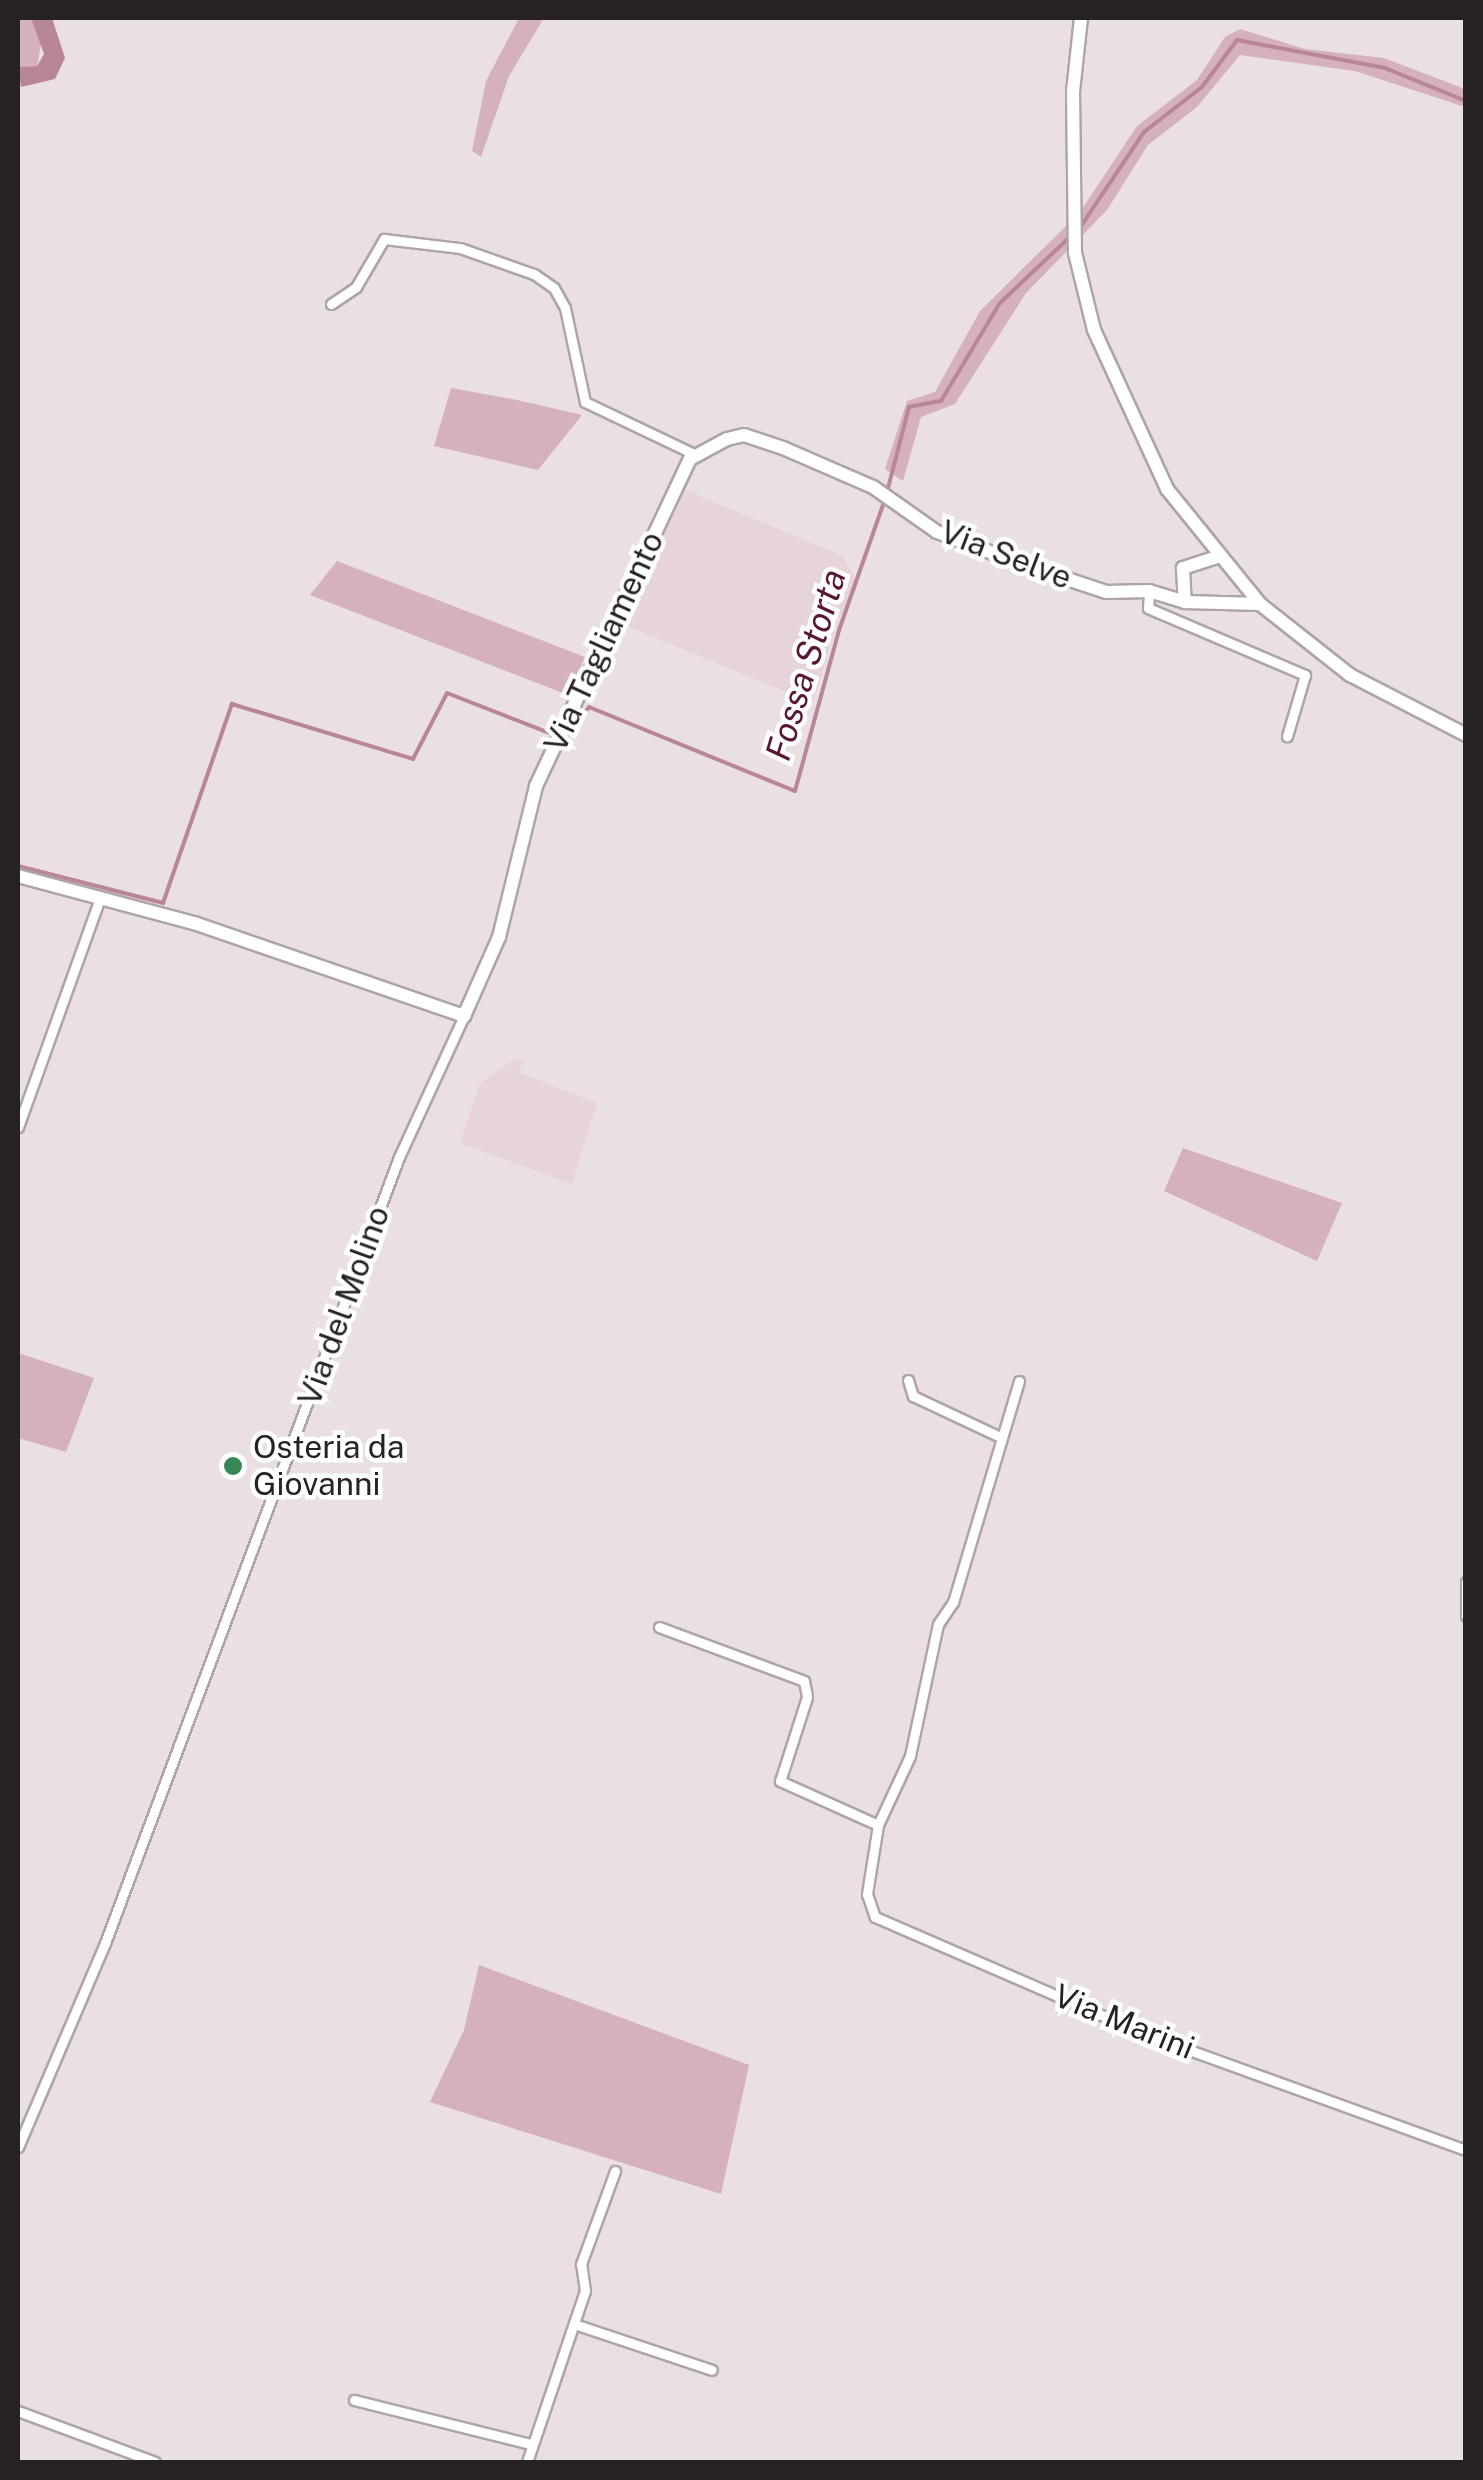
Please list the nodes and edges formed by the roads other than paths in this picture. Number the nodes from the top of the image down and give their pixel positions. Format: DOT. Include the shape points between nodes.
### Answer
graph roads {
  1 [pos="1080,18"];
  2 [pos="331,304"];
  3 [pos="694,454"];
  4 [pos="1194,528"];
  5 [pos="1217,557"];
  6 [pos="1188,561"];
  7 [pos="1231,572"];
  8 [pos="1179,576"];
  9 [pos="1149,591"];
  10 [pos="1186,602"];
  11 [pos="1221,603"];
  12 [pos="1260,604"];
  13 [pos="1466,734"];
  14 [pos="1287,736"];
  15 [pos="18,876"];
  16 [pos="100,898"];
  17 [pos="464,1016"];
  18 [pos="18,1127"];
  19 [pos="908,1380"];
  20 [pos="1019,1381"];
  21 [pos="998,1436"];
  22 [pos="1466,1582"];
  23 [pos="1466,1616"];
  24 [pos="658,1627"];
  25 [pos="878,1824"];
  26 [pos="18,2147"];
  27 [pos="1466,2150"];
  28 [pos="615,2171"];
  29 [pos="574,2324"];
  30 [pos="712,2370"];
  31 [pos="354,2400"];
  32 [pos="18,2411"];
  33 [pos="531,2444"];
  34 [pos="154,2462"];
  35 [pos="527,2462"];
  1 -- 4 [label="street" via="1075,253 1094,330 1116,383"];
  2 -- 3 [label="street" via="356,287 384,239 460,248 534,274 554,288 565,308 585,402"];
  3 -- 9 [label="street, Via Selve" via="744,436 873,487 938,532 1106,592"];
  3 -- 17 [label="street, Via Tagliamento" via="530,804 500,936"];
  4 -- 5 [label="street"];
  4 -- 6 [label="street"];
  5 -- 6 [label="street"];
  5 -- 7 [label="street"];
  6 -- 8 [label="street"];
  7 -- 11 [label="street"];
  7 -- 12 [label="street"];
  8 -- 9 [label="street, Via Selve"];
  8 -- 10 [label="street"];
  9 -- 10 [label="street, Via Selve"];
  9 -- 14 [label="street" via="1148,608 1305,675"];
  10 -- 11 [label="street, Via Selve"];
  11 -- 12 [label="street, Via Selve"];
  12 -- 13 [label="street" via="1350,675"];
  15 -- 16 [label="street"];
  16 -- 17 [label="street"];
  16 -- 18 [label="street"];
  17 -- 26 [label="street, Via del Molino" via="399,1157 105,1943"];
  19 -- 21 [label="street" via="912,1396"];
  20 -- 21 [label="street, Via Marini"];
  21 -- 25 [label="street, Via Marini" via="953,1602 938,1624 910,1756"];
  22 -- 23 [label="street"];
  24 -- 25 [label="street" via="804,1682 808,1693 780,1782"];
  25 -- 27 [label="street, Via Marini" via="867,1894 874,1917 1145,2034"];
  28 -- 29 [label="street" via="581,2264 585,2291"];
  29 -- 30 [label="street"];
  29 -- 33 [label="street"];
  31 -- 33 [label="street"];
  32 -- 34 [label="street"];
  33 -- 35 [label="street"];
}
